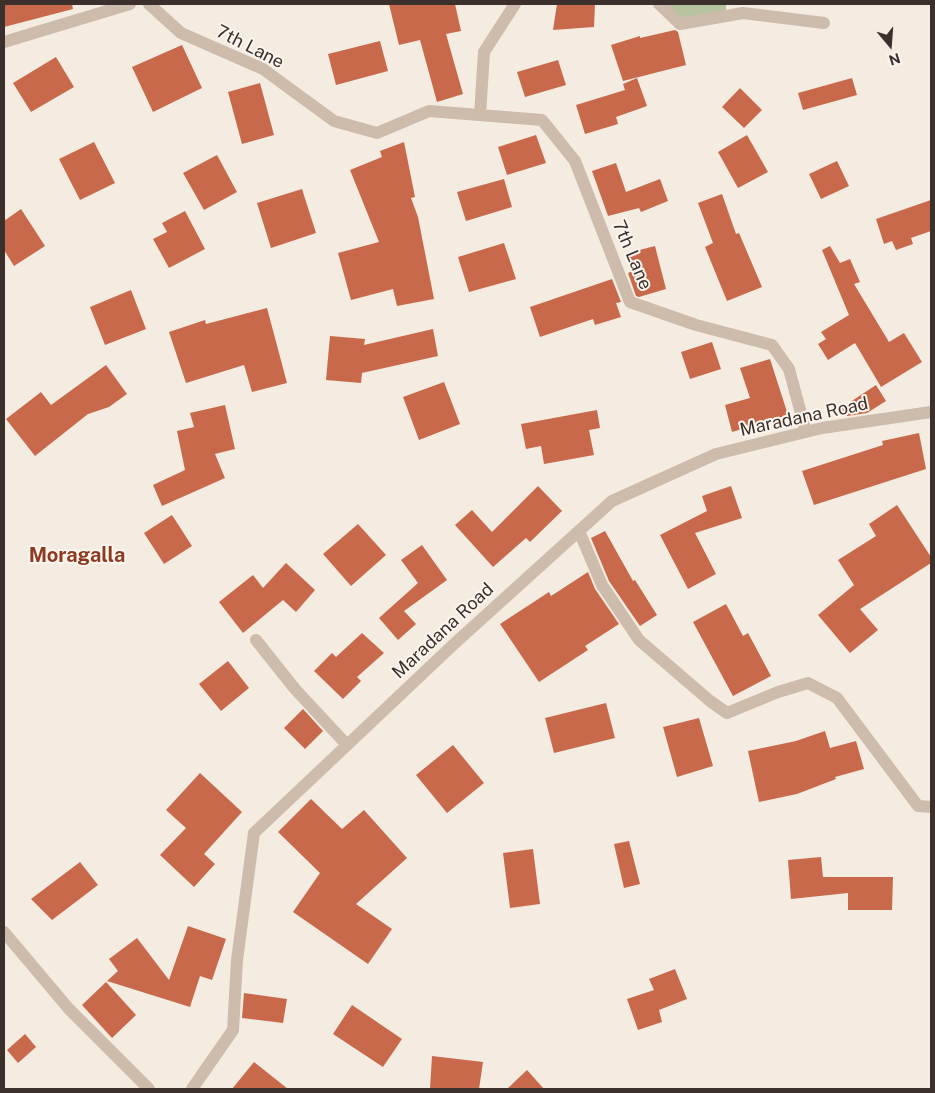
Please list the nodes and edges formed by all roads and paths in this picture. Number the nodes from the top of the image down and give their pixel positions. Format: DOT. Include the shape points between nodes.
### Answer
graph roads {
  1 [pos="130,4"];
  2 [pos="149,4"];
  3 [pos="515,4"];
  4 [pos="659,4"];
  5 [pos="824,23"];
  6 [pos="4,42"];
  7 [pos="480,115"];
  8 [pos="931,412"];
  9 [pos="806,432"];
  10 [pos="579,531"];
  11 [pos="256,640"];
  12 [pos="347,745"];
  13 [pos="931,807"];
  14 [pos="4,932"];
  15 [pos="149,1089"];
  16 [pos="192,1089"];
  1 -- 6 [label="street"];
  2 -- 7 [label="street, 7th Lane" via="181,33 263,69 334,120 377,134 429,111"];
  3 -- 7 [label="street" via="484,52"];
  4 -- 5 [label="street" via="680,24 743,14"];
  7 -- 9 [label="street, 7th Lane" via="542,120 575,161 630,302 772,346 789,369"];
  8 -- 9 [label="street, Maradana Road"];
  9 -- 10 [label="street, Maradana Road" via="716,454 612,501"];
  10 -- 12 [label="street, Maradana Road"];
  10 -- 13 [label="street" via="602,585 639,640 710,701 727,713 808,683 837,698 918,806"];
  11 -- 12 [label="street" via="295,689"];
  12 -- 16 [label="street, Maradana Road" via="254,833 237,960 233,1030"];
  14 -- 15 [label="street" via="68,1009"];
}
